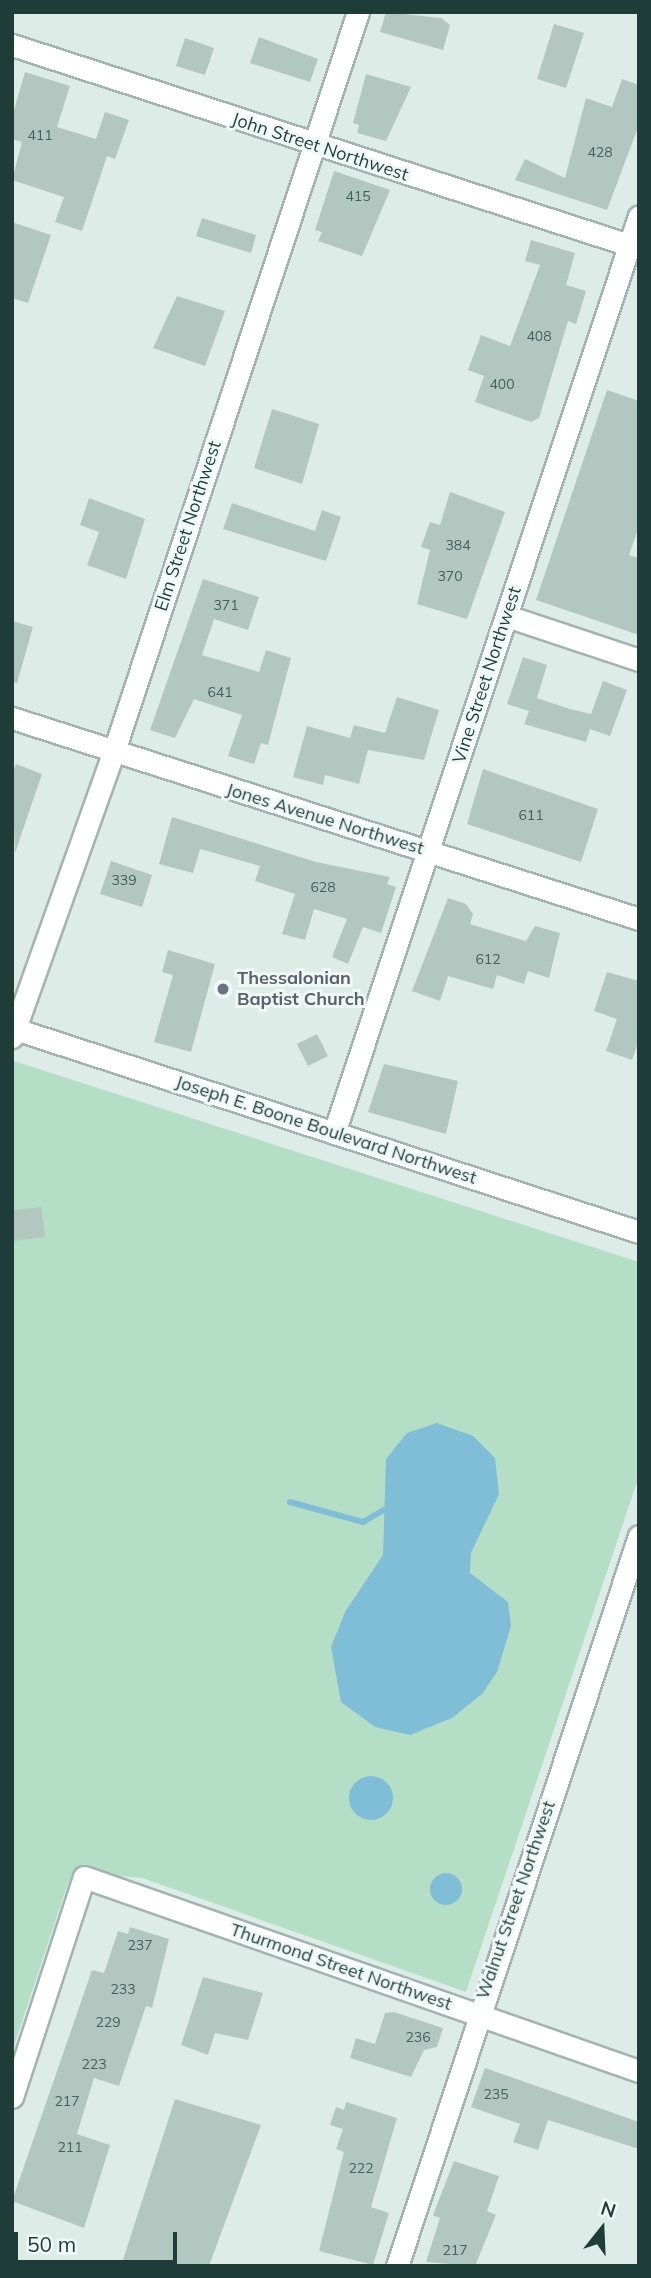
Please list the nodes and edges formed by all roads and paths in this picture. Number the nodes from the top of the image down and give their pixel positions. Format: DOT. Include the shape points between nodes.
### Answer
graph roads {
  1 [pos="358,12"];
  2 [pos="12,45"];
  3 [pos="314,146"];
  4 [pos="639,216"];
  5 [pos="629,245"];
  6 [pos="507,616"];
  7 [pos="639,660"];
  8 [pos="12,718"];
  9 [pos="114,751"];
  10 [pos="429,852"];
  11 [pos="639,919"];
  12 [pos="13,1031"];
  13 [pos="334,1133"];
  14 [pos="639,1232"];
  15 [pos="639,1536"];
  16 [pos="478,2015"];
  17 [pos="639,2071"];
  18 [pos="12,2097"];
  19 [pos="397,2266"];
  1 -- 3 [label="street, Elm Street Northwest"];
  2 -- 3 [label="street, John Street Northwest"];
  3 -- 5 [label="street, John Street Northwest"];
  3 -- 9 [label="street, Elm Street Northwest"];
  4 -- 5 [label="street, Vine Street Northwest"];
  5 -- 6 [label="street, Vine Street Northwest"];
  6 -- 7 [label="street"];
  6 -- 10 [label="street, Vine Street Northwest"];
  8 -- 9 [label="street, Jones Avenue Northwest"];
  9 -- 10 [label="street, Jones Avenue Northwest"];
  9 -- 12 [label="street, Elm Street Northwest"];
  10 -- 11 [label="street, Jones Avenue Northwest"];
  10 -- 13 [label="street, Vine Street Northwest"];
  12 -- 13 [label="street, Joseph E. Boone Boulevard Northwest"];
  13 -- 14 [label="street, Joseph E. Boone Boulevard Northwest"];
  15 -- 16 [label="street, Walnut Street Northwest"];
  16 -- 17 [label="street, Thurmond Street Northwest"];
  16 -- 18 [label="street, Thurmond Street Northwest" via="84,1877"];
  16 -- 19 [label="street, Walnut Street Northwest"];
}
